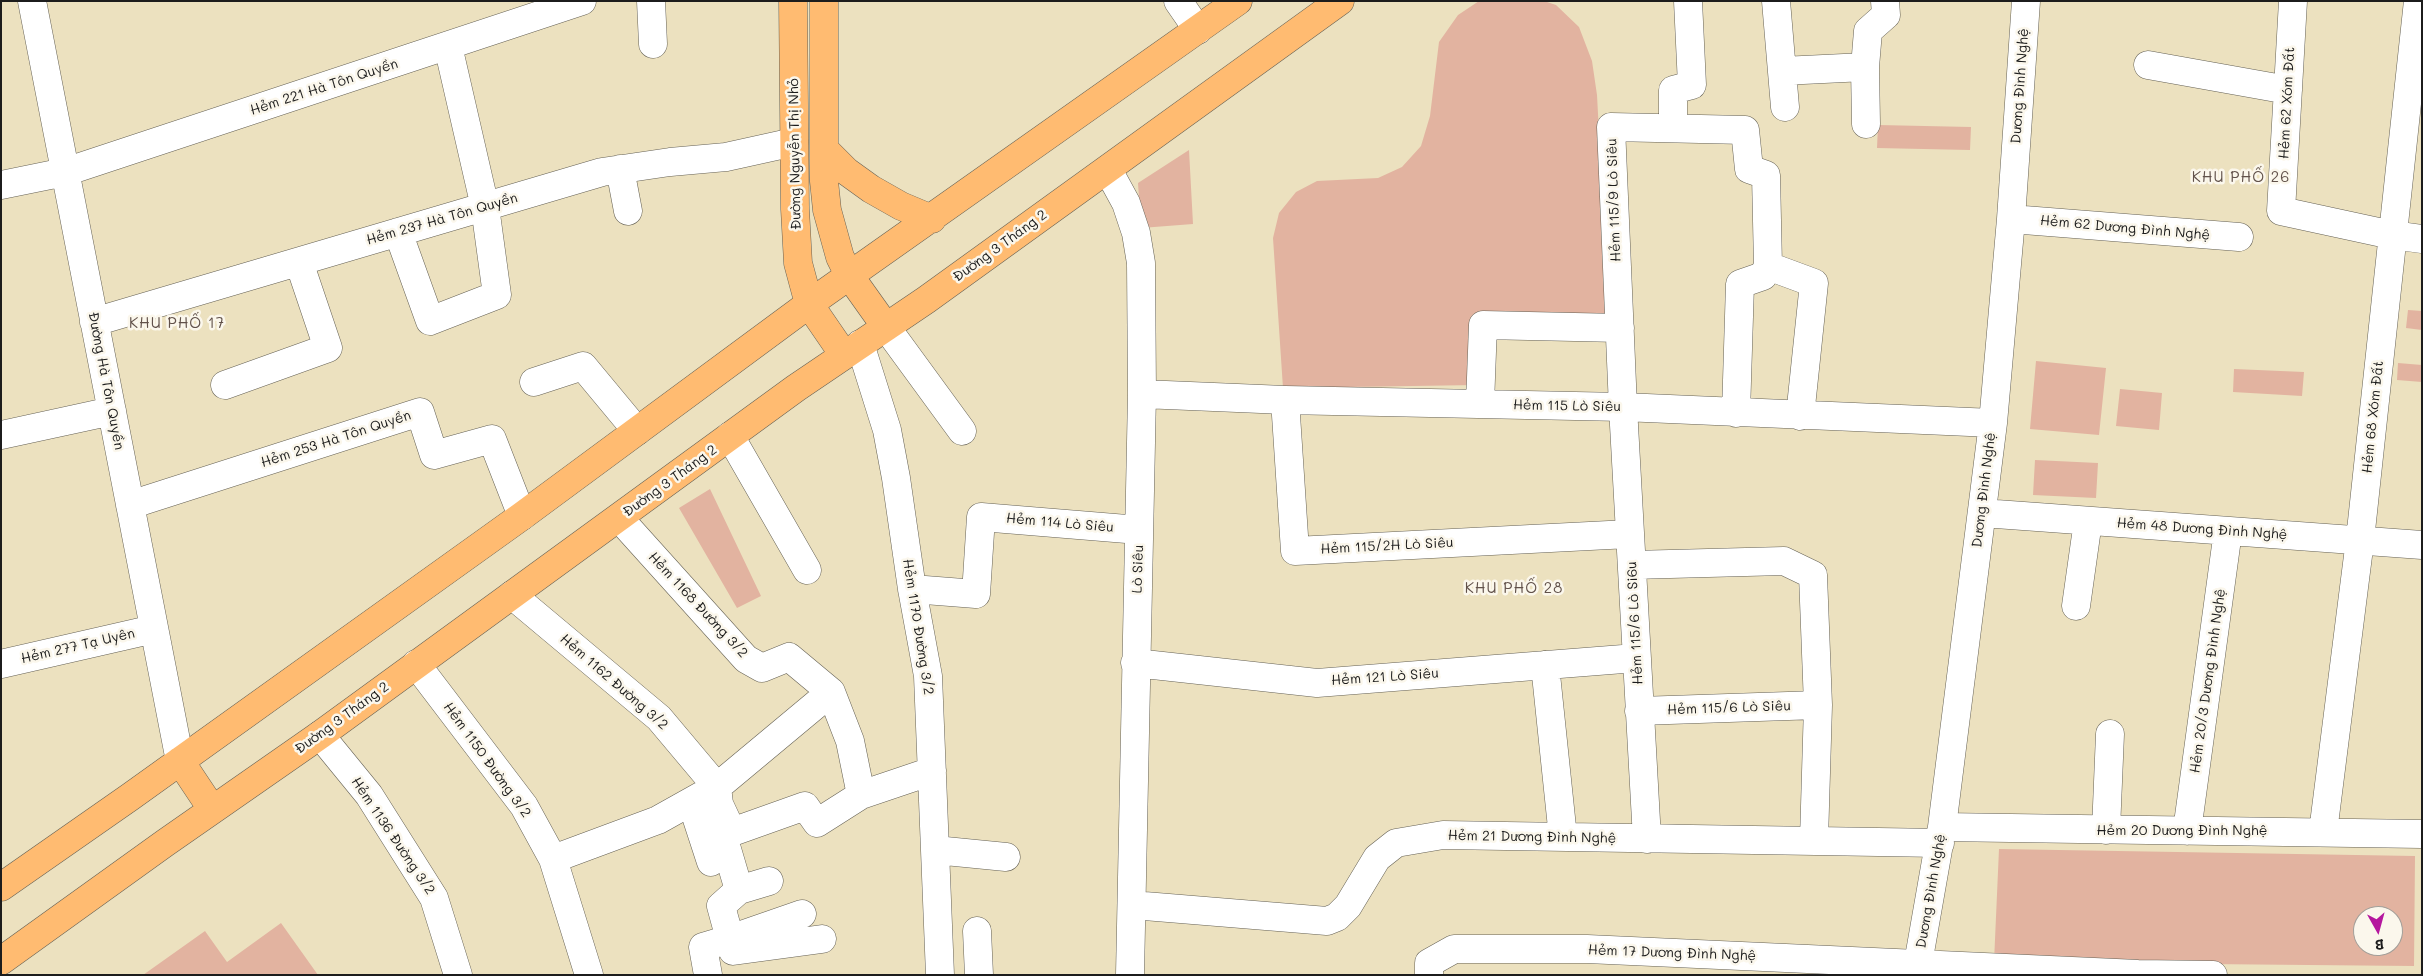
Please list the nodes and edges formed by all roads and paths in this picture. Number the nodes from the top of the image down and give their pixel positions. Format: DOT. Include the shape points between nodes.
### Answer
graph roads {
  1 [pos="32,1"];
  2 [pos="582,1"];
  3 [pos="651,1"];
  4 [pos="793,1"];
  5 [pos="824,1"];
  6 [pos="1178,1"];
  7 [pos="1238,1"];
  8 [pos="1340,1"];
  9 [pos="1688,1"];
  10 [pos="1776,1"];
  11 [pos="1885,1"];
  12 [pos="2026,1"];
  13 [pos="2293,1"];
  14 [pos="2418,1"];
  15 [pos="1198,30"];
  16 [pos="653,44"];
  17 [pos="448,46"];
  18 [pos="2148,65"];
  19 [pos="1865,66"];
  20 [pos="1782,71"];
  21 [pos="2288,90"];
  22 [pos="1785,107"];
  23 [pos="1866,124"];
  24 [pos="1673,128"];
  25 [pos="794,142"];
  26 [pos="824,149"];
  27 [pos="620,169"];
  28 [pos="1108,170"];
  29 [pos="65,172"];
  30 [pos="1,185"];
  31 [pos="485,207"];
  32 [pos="628,211"];
  33 [pos="932,219"];
  34 [pos="2011,220"];
  35 [pos="398,232"];
  36 [pos="2392,235"];
  37 [pos="2239,238"];
  38 [pos="2422,239"];
  39 [pos="298,262"];
  40 [pos="1768,266"];
  41 [pos="849,276"];
  42 [pos="809,304"];
  43 [pos="94,322"];
  44 [pos="886,327"];
  45 [pos="1620,328"];
  46 [pos="852,350"];
  47 [pos="534,382"];
  48 [pos="225,385"];
  49 [pos="1142,394"];
  50 [pos="1285,400"];
  51 [pos="1480,404"];
  52 [pos="1623,408"];
  53 [pos="112,411"];
  54 [pos="1736,413"];
  55 [pos="1800,416"];
  56 [pos="1993,423"];
  57 [pos="637,431"];
  58 [pos="962,431"];
  59 [pos="1,435"];
  60 [pos="730,436"];
  61 [pos="130,505"];
  62 [pos="1982,513"];
  63 [pos="522,516"];
  64 [pos="619,518"];
  65 [pos="2088,521"];
  66 [pos="1139,530"];
  67 [pos="2228,531"];
  68 [pos="1630,534"];
  69 [pos="2360,540"];
  70 [pos="2422,545"];
  71 [pos="1632,565"];
  72 [pos="807,570"];
  73 [pos="912,589"];
  74 [pos="512,595"];
  75 [pos="2076,606"];
  76 [pos="154,629"];
  77 [pos="1636,658"];
  78 [pos="1135,663"];
  79 [pos="1,664"];
  80 [pos="416,664"];
  81 [pos="1545,665"];
  82 [pos="831,692"];
  83 [pos="1818,705"];
  84 [pos="1639,711"];
  85 [pos="2110,734"];
  86 [pos="320,735"];
  87 [pos="180,762"];
  88 [pos="932,771"];
  89 [pos="861,795"];
  90 [pos="718,796"];
  91 [pos="212,809"];
  92 [pos="2106,830"];
  93 [pos="2187,831"];
  94 [pos="732,832"];
  95 [pos="2323,832"];
  96 [pos="2422,834"];
  97 [pos="1941,835"];
  98 [pos="1563,837"];
  99 [pos="1647,839"];
  100 [pos="1814,840"];
  101 [pos="935,850"];
  102 [pos="1006,857"];
  103 [pos="553,859"];
  104 [pos="711,862"];
  105 [pos="769,881"];
  106 [pos="1,886"];
  107 [pos="739,890"];
  108 [pos="1132,905"];
  109 [pos="802,914"];
  110 [pos="977,930"];
  111 [pos="730,939"];
  112 [pos="822,939"];
  113 [pos="1,961"];
  114 [pos="1429,969"];
  115 [pos="1917,969"];
  116 [pos="2138,974"];
  117 [pos="458,975"];
  118 [pos="589,975"];
  119 [pos="708,975"];
  120 [pos="940,975"];
  121 [pos="979,975"];
  122 [pos="1130,975"];
  123 [pos="2213,975"];
  1 -- 29 [label="street, Đường Hà Tôn Quyền"];
  2 -- 17 [label="street, Hẻm 221 Hà Tôn Quyền"];
  3 -- 16 [label="street"];
  4 -- 25 [label="main road, Đường Nguyễn Thị Nhỏ"];
  5 -- 26 [label="main road, Đường Nguyễn Thị Nhỏ"];
  6 -- 15 [label="street"];
  7 -- 15 [label="main road"];
  8 -- 28 [label="main road, Đường 3 Tháng 2"];
  9 -- 24 [label="street" via="1692,85 1673,90"];
  10 -- 20 [label="street"];
  11 -- 19 [label="street" via="1886,15 1868,31"];
  12 -- 34 [label="street, Dương Đình Nghệ"];
  13 -- 21 [label="street, Hẻm 62 Xóm Đất"];
  14 -- 36 [label="street, Hẻm 68 Xóm Đất"];
  15 -- 33 [label="main road"];
  17 -- 29 [label="street, Hẻm 221 Hà Tôn Quyền"];
  17 -- 31 [label="street"];
  18 -- 21 [label="street"];
  19 -- 20 [label="street"];
  19 -- 23 [label="street"];
  20 -- 22 [label="street"];
  21 -- 36 [label="street, Hẻm 62 Xóm Đất" via="2281,211"];
  24 -- 40 [label="street, Hẻm 115/9 Lò Siêu" via="1745,130 1749,169 1766,175"];
  24 -- 45 [label="street, Hẻm 115/9 Lò Siêu" via="1611,127"];
  25 -- 27 [label="street, Hẻm 237 Hà Tôn Quyền" via="726,157"];
  25 -- 42 [label="main road, Đường Nguyễn Thị Nhỏ" via="798,263"];
  26 -- 33 [label="main road" via="871,189"];
  26 -- 41 [label="main road, Đường Nguyễn Thị Nhỏ" via="827,210 833,238"];
  27 -- 31 [label="street, Hẻm 237 Hà Tôn Quyền"];
  27 -- 32 [label="street"];
  28 -- 44 [label="main road, Đường 3 Tháng 2"];
  28 -- 49 [label="street, Lò Siêu" via="1126,203 1142,264"];
  29 -- 30 [label="street, Hẻm 221 Hà Tôn Quyền"];
  29 -- 43 [label="street, Đường Hà Tôn Quyền"];
  31 -- 35 [label="street, Hẻm 237 Hà Tôn Quyền"];
  31 -- 35 [label="street" via="497,295 430,321"];
  33 -- 41 [label="main road"];
  34 -- 37 [label="street, Hẻm 62 Dương Đình Nghệ"];
  34 -- 56 [label="street, Dương Đình Nghệ"];
  35 -- 39 [label="street, Hẻm 237 Hà Tôn Quyền"];
  36 -- 38 [label="street"];
  36 -- 69 [label="street, Hẻm 68 Xóm Đất"];
  39 -- 43 [label="street, Hẻm 237 Hà Tôn Quyền"];
  39 -- 48 [label="street" via="328,348"];
  40 -- 54 [label="street" via="1763,276 1740,284"];
  40 -- 55 [label="street" via="1814,282"];
  41 -- 42 [label="main road"];
  41 -- 44 [label="main road, Đường Nguyễn Thị Nhỏ"];
  42 -- 46 [label="main road, Đường Nguyễn Thị Nhỏ"];
  42 -- 57 [label="main road"];
  43 -- 53 [label="street, Đường Hà Tôn Quyền"];
  44 -- 46 [label="main road, Đường 3 Tháng 2"];
  44 -- 58 [label="street"];
  45 -- 51 [label="street" via="1483,325"];
  45 -- 52 [label="street, Hẻm 115/9 Lò Siêu"];
  46 -- 60 [label="main road, Đường 3 Tháng 2"];
  46 -- 73 [label="street, Hẻm 1170 Đường 3/2" via="887,430"];
  47 -- 57 [label="street" via="583,366"];
  49 -- 50 [label="street, Hẻm 115 Lò Siêu"];
  49 -- 66 [label="street, Lò Siêu"];
  50 -- 51 [label="street, Hẻm 115 Lò Siêu"];
  50 -- 68 [label="street, Hẻm 115/2H Lò Siêu" via="1295,551"];
  51 -- 52 [label="street, Hẻm 115 Lò Siêu"];
  52 -- 54 [label="street, Hẻm 115 Lò Siêu"];
  52 -- 68 [label="street, Hẻm 115/6 Lò Si6u"];
  53 -- 59 [label="street"];
  53 -- 61 [label="street, Đường Hà Tôn Quyền"];
  54 -- 55 [label="street, Hẻm 115 Lò Siêu"];
  55 -- 56 [label="street, Hẻm 115 Lò Siêu"];
  56 -- 62 [label="street, Dương Đình Nghệ"];
  57 -- 63 [label="main road"];
  60 -- 64 [label="main road, Đường 3 Tháng 2"];
  60 -- 72 [label="street"];
  61 -- 63 [label="street, Hẻm 253 Hà Tôn Quyền" via="420,412 434,455 492,439"];
  61 -- 76 [label="street, Đường Hà Tôn Quyền"];
  62 -- 65 [label="street, Hẻm 48 Dương Đình Nghệ"];
  62 -- 97 [label="street, Dương Đình Nghệ"];
  63 -- 87 [label="main road"];
  64 -- 74 [label="main road, Đường 3 Tháng 2"];
  64 -- 82 [label="street, Hẻm 1168 Đường 3/2" via="746,659 762,668 789,657"];
  65 -- 67 [label="street, Hẻm 48 Dương Đình Nghệ"];
  65 -- 75 [label="street"];
  66 -- 73 [label="street, Hẻm 114 Lò Siêu" via="981,517 976,594"];
  66 -- 78 [label="street, Lò Siêu"];
  67 -- 69 [label="street, Hẻm 48 Dương Đình Nghệ"];
  67 -- 93 [label="street, Hẻm 20/3 Dương Đình Nghệ"];
  68 -- 71 [label="street, Hẻm 115/6 Lò Si6u"];
  69 -- 70 [label="street, Hẻm 48 Dương Đình Nghệ"];
  69 -- 95 [label="street, Hẻm 68 Xóm Đất"];
  71 -- 77 [label="street, Hẻm 115/6 Lò Si6u"];
  71 -- 83 [label="street" via="1784,562 1814,575"];
  73 -- 88 [label="street, Hẻm 1170 Đường 3/2" via="928,676"];
  74 -- 80 [label="main road, Đường 3 Tháng 2"];
  74 -- 90 [label="street, Hẻm 1162 Đường 3/2" via="659,718"];
  76 -- 79 [label="street, Hẻm 277 Tạ Uyên"];
  76 -- 87 [label="street, Đường Hà Tôn Quyền"];
  77 -- 81 [label="street, Hẻm 121 Lò Siêu"];
  77 -- 84 [label="street, Hẻm 115/6 Lò Si6u"];
  78 -- 81 [label="street, Hẻm 121 Lò Siêu" via="1317,683"];
  78 -- 108 [label="street, Lò Siêu"];
  80 -- 86 [label="main road, Đường 3 Tháng 2"];
  80 -- 103 [label="street, Hẻm 1150 Đường 3/2" via="524,806"];
  81 -- 98 [label="street"];
  82 -- 89 [label="street, Hẻm 1168 Đường 3/2" via="850,741"];
  82 -- 90 [label="street"];
  83 -- 84 [label="street, Hẻm 115/6 Lò Siêu"];
  83 -- 100 [label="street"];
  84 -- 99 [label="street, Hẻm 115/6 Lò Si6u"];
  85 -- 92 [label="street"];
  86 -- 91 [label="main road, Đường 3 Tháng 2"];
  86 -- 117 [label="street, Hẻm 1136 Đường 3/2" via="369,795 434,898"];
  87 -- 91 [label="main road"];
  87 -- 106 [label="main road"];
  88 -- 89 [label="street"];
  88 -- 101 [label="street, Hẻm 1170 Đường 3/2"];
  89 -- 94 [label="street" via="817,823 805,806"];
  90 -- 94 [label="street, Hẻm 1162 Đường 3/2"];
  90 -- 103 [label="street"];
  90 -- 104 [label="street" via="694,813"];
  91 -- 113 [label="main road, Đường 3 Tháng 2"];
  92 -- 93 [label="street, Hẻm 20 Dương Đình Nghệ"];
  92 -- 97 [label="street, Hẻm 20 Dương Đình Nghệ"];
  93 -- 95 [label="street, Hẻm 20 Dương Đình Nghệ"];
  94 -- 107 [label="street" via="724,839"];
  95 -- 96 [label="street, Hẻm 20 Dương Đình Nghệ"];
  97 -- 100 [label="street, Hẻm 21 Dương Đình Nghệ"];
  97 -- 115 [label="street, Dương Đình Nghệ"];
  98 -- 99 [label="street, Hẻm 21 Dương Đình Nghệ"];
  98 -- 108 [label="street, Hẻm 21 Dương Đình Nghệ" via="1442,835 1396,843 1377,858 1348,906 1337,917 1327,921"];
  99 -- 100 [label="street, Hẻm 21 Dương Đình Nghệ"];
  101 -- 102 [label="street"];
  101 -- 120 [label="street, Hẻm 1170 Đường 3/2"];
  103 -- 118 [label="street, Hẻm 1150 Đường 3/2"];
  105 -- 107 [label="street"];
  107 -- 111 [label="street" via="721,906"];
  108 -- 122 [label="street, Lò Siêu"];
  109 -- 111 [label="street"];
  110 -- 121 [label="street"];
  111 -- 112 [label="street" via="733,951"];
  111 -- 119 [label="street" via="703,947"];
  114 -- 115 [label="street, Hẻm 17 Dương Đình Nghệ" via="1454,949 1587,950"];
  115 -- 116 [label="street, Hẻm 17 Dương Đình Nghệ"];
  116 -- 123 [label="street, Hẻm 17 Dương Đình Nghệ"];
}
